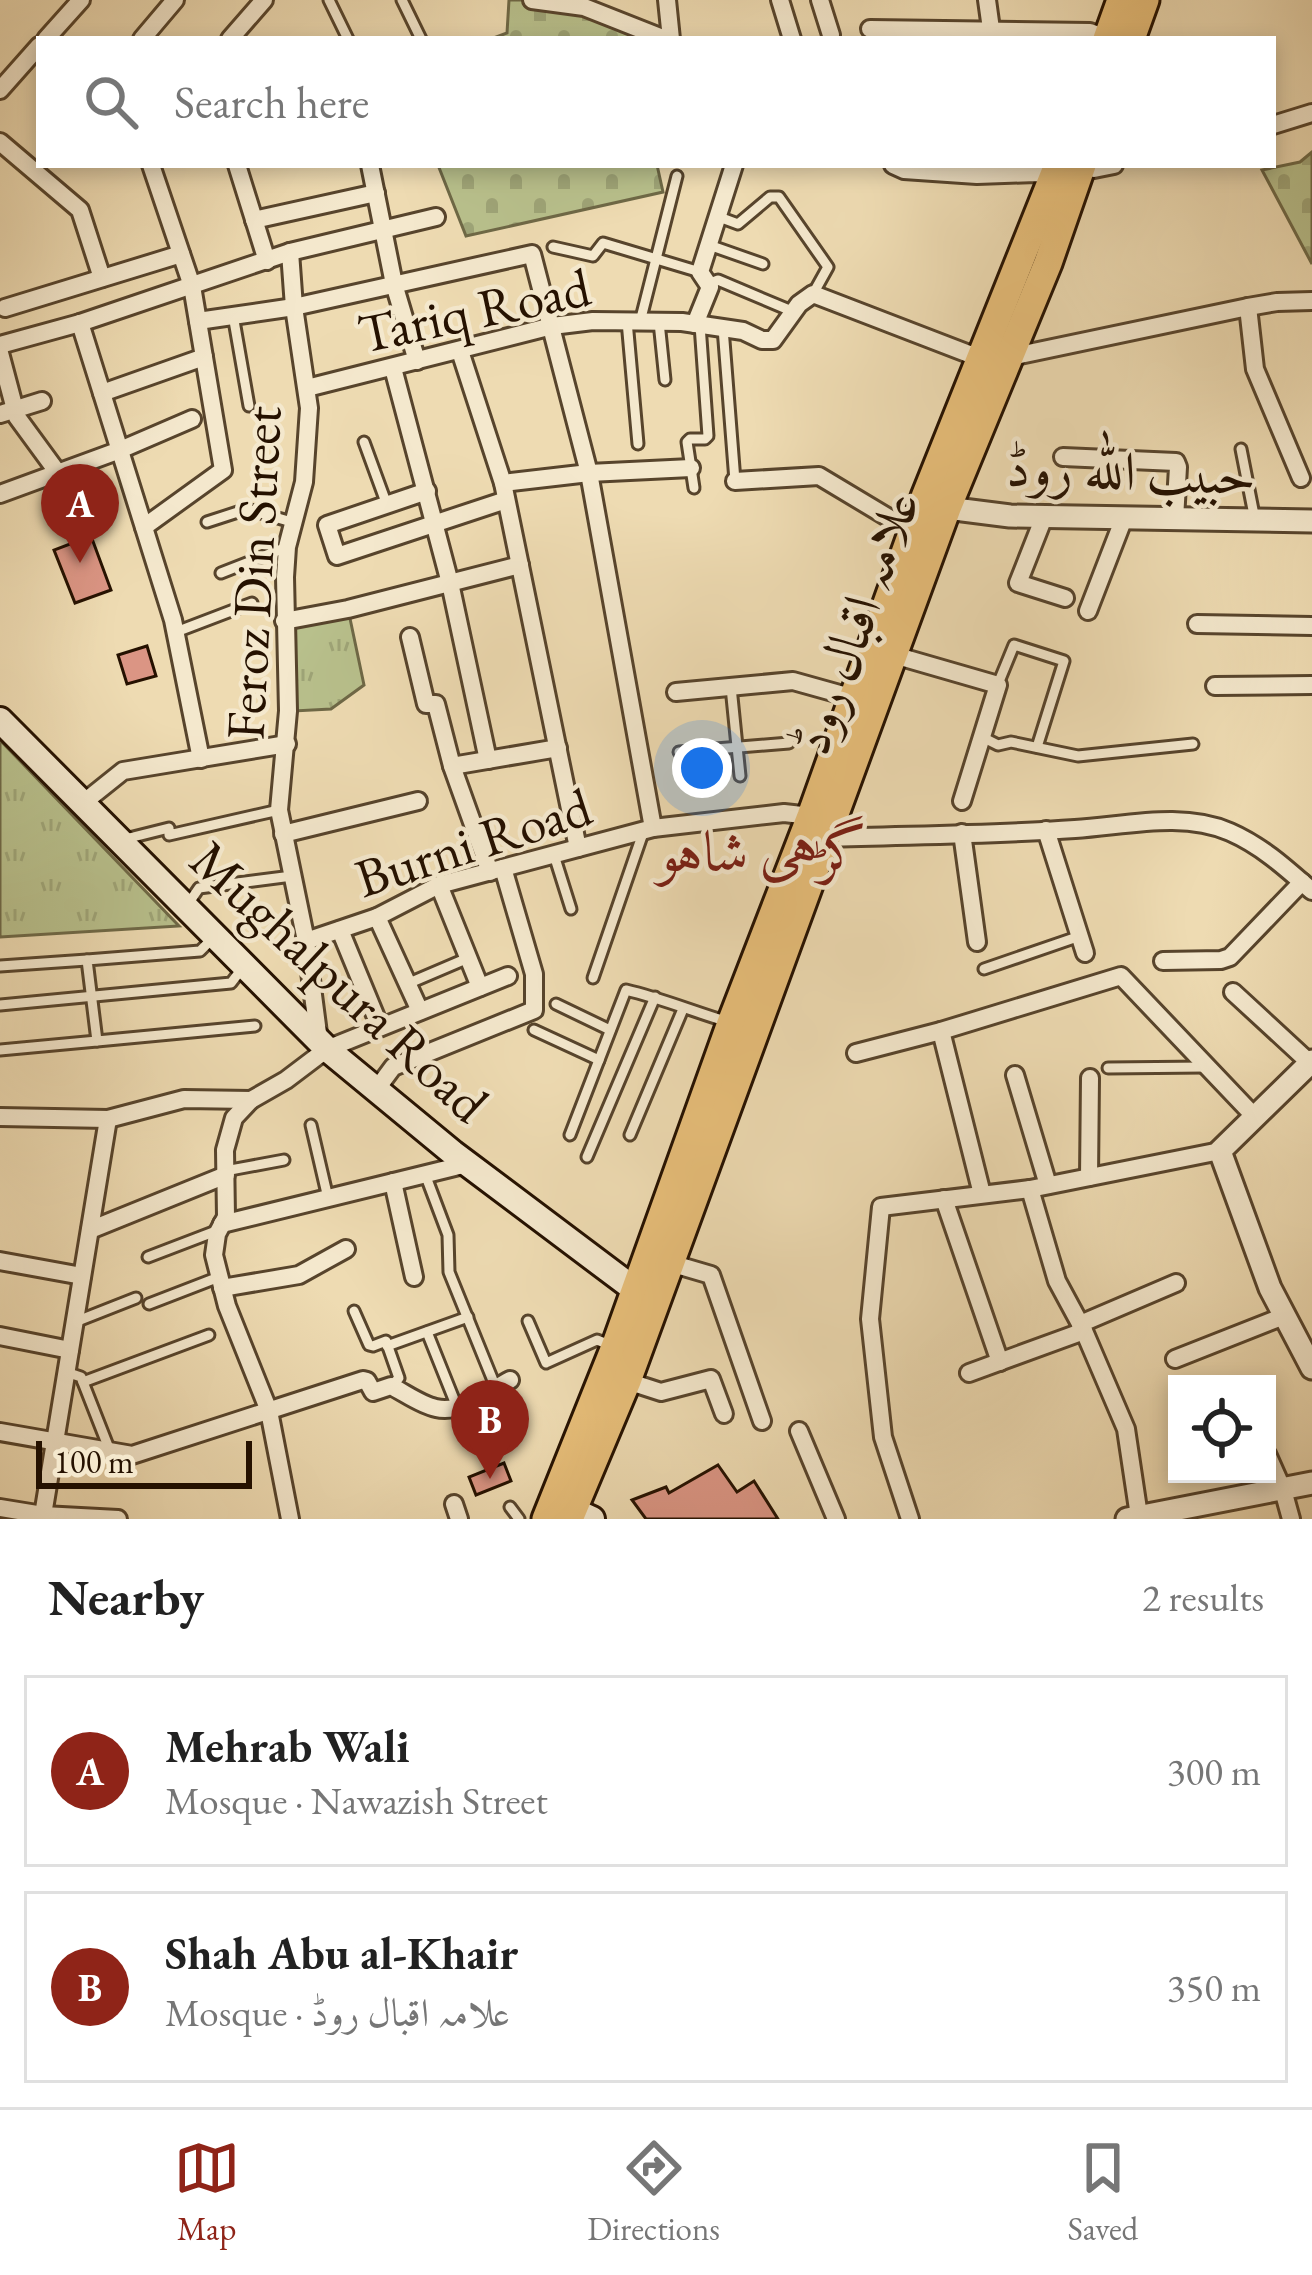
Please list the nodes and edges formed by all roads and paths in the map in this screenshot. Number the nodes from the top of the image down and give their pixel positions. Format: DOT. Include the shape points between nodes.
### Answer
graph roads {
  1 [pos="81,0"];
  2 [pos="175,0"];
  3 [pos="264,0"];
  4 [pos="329,0"];
  5 [pos="402,0"];
  6 [pos="667,0"];
  7 [pos="780,0"];
  8 [pos="820,0"];
  9 [pos="987,0"];
  10 [pos="1121,0"];
  11 [pos="1145,0"];
  12 [pos="534,1"];
  13 [pos="583,4"];
  14 [pos="870,29"];
  15 [pos="991,29"];
  16 [pos="897,34"];
  17 [pos="943,34"];
  18 [pos="831,35"];
  19 [pos="49,36"];
  20 [pos="145,36"];
  21 [pos="233,36"];
  22 [pos="347,36"];
  23 [pos="420,36"];
  24 [pos="661,36"];
  25 [pos="668,36"];
  26 [pos="791,36"];
  27 [pos="1100,36"];
  28 [pos="1109,36"];
  29 [pos="1132,36"];
  30 [pos="36,49"];
  31 [pos="0,90"];
  32 [pos="1312,112"];
  33 [pos="1276,124"];
  34 [pos="0,142"];
  35 [pos="36,163"];
  36 [pos="41,168"];
  37 [pos="152,168"];
  38 [pos="238,168"];
  39 [pos="371,168"];
  40 [pos="733,168"];
  41 [pos="900,168"];
  42 [pos="1081,168"];
  43 [pos="1055,171"];
  44 [pos="677,176"];
  45 [pos="376,193"];
  46 [pos="436,217"];
  47 [pos="718,217"];
  48 [pos="254,220"];
  49 [pos="382,228"];
  50 [pos="709,245"];
  51 [pos="553,248"];
  52 [pos="290,252"];
  53 [pos="182,254"];
  54 [pos="654,260"];
  55 [pos="267,261"];
  56 [pos="763,264"];
  57 [pos="102,278"];
  58 [pos="704,278"];
  59 [pos="394,284"];
  60 [pos="192,286"];
  61 [pos="813,294"];
  62 [pos="1311,305"];
  63 [pos="294,307"];
  64 [pos="1248,307"];
  65 [pos="5,308"];
  66 [pos="794,312"];
  67 [pos="233,316"];
  68 [pos="198,321"];
  69 [pos="642,322"];
  70 [pos="80,323"];
  71 [pos="697,324"];
  72 [pos="552,326"];
  73 [pos="723,328"];
  74 [pos="0,349"];
  75 [pos="460,351"];
  76 [pos="204,357"];
  77 [pos="996,358"];
  78 [pos="417,362"];
  79 [pos="393,368"];
  80 [pos="665,380"];
  81 [pos="307,388"];
  82 [pos="102,393"];
  83 [pos="42,401"];
  84 [pos="249,406"];
  85 [pos="8,412"];
  86 [pos="193,419"];
  87 [pos="364,442"];
  88 [pos="638,444"];
  89 [pos="1240,449"];
  90 [pos="120,450"];
  91 [pos="1063,457"];
  92 [pos="691,468"];
  93 [pos="58,473"];
  94 [pos="590,473"];
  95 [pos="1301,478"];
  96 [pos="736,481"];
  97 [pos="694,488"];
  98 [pos="427,491"];
  99 [pos="504,492"];
  100 [pos="0,494"];
  101 [pos="936,503"];
  102 [pos="387,505"];
  103 [pos="1044,517"];
  104 [pos="1124,518"];
  105 [pos="1175,519"];
  106 [pos="1255,520"];
  107 [pos="1312,521"];
  108 [pos="208,522"];
  109 [pos="295,523"];
  110 [pos="436,524"];
  111 [pos="144,527"];
  112 [pos="914,532"];
  113 [pos="287,547"];
  114 [pos="520,566"];
  115 [pos="220,573"];
  116 [pos="451,583"];
  117 [pos="1065,598"];
  118 [pos="252,603"];
  119 [pos="1088,611"];
  120 [pos="284,620"];
  121 [pos="1197,624"];
  122 [pos="1312,626"];
  123 [pos="176,632"];
  124 [pos="410,637"];
  125 [pos="894,655"];
  126 [pos="1312,685"];
  127 [pos="998,686"];
  128 [pos="1215,686"];
  129 [pos="731,687"];
  130 [pos="676,692"];
  131 [pos="854,698"];
  132 [pos="0,720"];
  133 [pos="982,737"];
  134 [pos="789,743"];
  135 [pos="287,744"];
  136 [pos="1193,744"];
  137 [pos="737,746"];
  138 [pos="1036,747"];
  139 [pos="558,748"];
  140 [pos="679,752"];
  141 [pos="201,759"];
  142 [pos="488,760"];
  143 [pos="452,766"];
  144 [pos="740,776"];
  145 [pos="962,800"];
  146 [pos="418,801"];
  147 [pos="83,803"];
  148 [pos="279,810"];
  149 [pos="818,827"];
  150 [pos="649,829"];
  151 [pos="1046,830"];
  152 [pos="962,833"];
  153 [pos="283,834"];
  154 [pos="119,840"];
  155 [pos="578,848"];
  156 [pos="554,855"];
  157 [pos="496,870"];
  158 [pos="292,876"];
  159 [pos="440,885"];
  160 [pos="1307,887"];
  161 [pos="186,907"];
  162 [pos="571,909"];
  163 [pos="377,917"];
  164 [pos="340,930"];
  165 [pos="215,936"];
  166 [pos="306,941"];
  167 [pos="977,942"];
  168 [pos="1083,944"];
  169 [pos="468,958"];
  170 [pos="87,960"];
  171 [pos="1163,961"];
  172 [pos="0,966"];
  173 [pos="245,966"];
  174 [pos="984,969"];
  175 [pos="508,976"];
  176 [pos="593,978"];
  177 [pos="407,983"];
  178 [pos="480,987"];
  179 [pos="1233,992"];
  180 [pos="92,996"];
  181 [pos="655,997"];
  182 [pos="556,1004"];
  183 [pos="0,1005"];
  184 [pos="683,1009"];
  185 [pos="420,1011"];
  186 [pos="744,1012"];
  187 [pos="255,1027"];
  188 [pos="380,1028"];
  189 [pos="535,1030"];
  190 [pos="610,1030"];
  191 [pos="940,1031"];
  192 [pos="98,1041"];
  193 [pos="323,1045"];
  194 [pos="0,1050"];
  195 [pos="856,1053"];
  196 [pos="598,1060"];
  197 [pos="1311,1062"];
  198 [pos="1207,1067"];
  199 [pos="1108,1068"];
  200 [pos="1015,1075"];
  201 [pos="1090,1078"];
  202 [pos="376,1090"];
  203 [pos="251,1100"];
  204 [pos="1255,1117"];
  205 [pos="0,1118"];
  206 [pos="108,1118"];
  207 [pos="311,1125"];
  208 [pos="570,1135"];
  209 [pos="630,1135"];
  210 [pos="1220,1151"];
  211 [pos="587,1157"];
  212 [pos="284,1160"];
  213 [pos="467,1164"];
  214 [pos="225,1173"];
  215 [pos="425,1174"];
  216 [pos="1089,1177"];
  217 [pos="393,1182"];
  218 [pos="1039,1187"];
  219 [pos="982,1194"];
  220 [pos="328,1198"];
  221 [pos="944,1199"];
  222 [pos="220,1227"];
  223 [pos="90,1229"];
  224 [pos="346,1249"];
  225 [pos="148,1257"];
  226 [pos="0,1261"];
  227 [pos="670,1263"];
  228 [pos="82,1276"];
  229 [pos="414,1277"];
  230 [pos="221,1283"];
  231 [pos="1176,1283"];
  232 [pos="634,1289"];
  233 [pos="136,1298"];
  234 [pos="149,1304"];
  235 [pos="355,1311"];
  236 [pos="1285,1316"];
  237 [pos="469,1317"];
  238 [pos="528,1321"];
  239 [pos="75,1322"];
  240 [pos="1082,1328"];
  241 [pos="428,1331"];
  242 [pos="209,1335"];
  243 [pos="0,1336"];
  244 [pos="387,1346"];
  245 [pos="615,1347"];
  246 [pos="70,1350"];
  247 [pos="1174,1359"];
  248 [pos="1000,1362"];
  249 [pos="1312,1368"];
  250 [pos="968,1373"];
  251 [pos="75,1377"];
  252 [pos="627,1382"];
  253 [pos="503,1384"];
  254 [pos="391,1386"];
  255 [pos="457,1407"];
  256 [pos="269,1411"];
  257 [pos="724,1414"];
  258 [pos="762,1421"];
  259 [pos="799,1430"];
  260 [pos="0,1432"];
  261 [pos="55,1441"];
  262 [pos="110,1451"];
  263 [pos="1276,1474"];
  264 [pos="1312,1483"];
  265 [pos="1283,1490"];
  266 [pos="510,1507"];
  267 [pos="0,1508"];
  268 [pos="566,1514"];
  269 [pos="43,1515"];
  270 [pos="1133,1518"];
  271 [pos="118,1519"];
  272 [pos="290,1519"];
  273 [pos="519,1519"];
  274 [pos="836,1519"];
  275 [pos="910,1519"];
  276 [pos="1291,1519"];
  1 -- 19 [label="street"];
  2 -- 20 [label="street"];
  3 -- 21 [label="street"];
  4 -- 22 [label="lane"];
  5 -- 23 [label="lane"];
  6 -- 25 [label="street"];
  7 -- 26 [label="street"];
  8 -- 18 [label="street"];
  9 -- 15 [label="street"];
  10 -- 28 [label="main road"];
  11 -- 29 [label="main road"];
  12 -- 13 [label="street"];
  13 -- 24 [label="street"];
  14 -- 16 [label="street"];
  15 -- 17 [label="street"];
  15 -- 27 [label="street"];
  16 -- 17 [label="street"];
  30 -- 31 [label="street"];
  32 -- 33 [label="street"];
  34 -- 35 [label="street"];
  36 -- 57 [label="street" via="80,210"];
  37 -- 53 [label="street"];
  38 -- 48 [label="street"];
  39 -- 45 [label="street"];
  40 -- 47 [label="street"];
  41 -- 43 [label="street" via="977,176"];
  42 -- 77 [label="main road, علامہ اقبال روڈ" via="1048,263"];
  43 -- 77 [label="main road, علامہ اقبال روڈ"];
  44 -- 54 [label="lane"];
  45 -- 48 [label="street"];
  45 -- 49 [label="street"];
  46 -- 49 [label="street"];
  47 -- 50 [label="street"];
  47 -- 61 [label="lane" via="738,224 778,197 828,266"];
  48 -- 55 [label="street"];
  49 -- 52 [label="street"];
  49 -- 59 [label="street"];
  50 -- 56 [label="lane"];
  50 -- 58 [label="street"];
  51 -- 54 [label="lane" via="593,256 603,243"];
  52 -- 55 [label="street"];
  52 -- 63 [label="street, Feroz Din Street"];
  53 -- 57 [label="street"];
  53 -- 60 [label="street"];
  54 -- 58 [label="lane"];
  54 -- 69 [label="lane"];
  55 -- 60 [label="street"];
  57 -- 65 [label="street"];
  58 -- 66 [label="lane"];
  58 -- 71 [label="street" via="710,287"];
  59 -- 63 [label="street"];
  59 -- 72 [label="street" via="532,254"];
  59 -- 78 [label="street"];
  60 -- 68 [label="street"];
  60 -- 70 [label="street"];
  61 -- 66 [label="street, Tariq Road"];
  61 -- 77 [label="street"];
  62 -- 64 [label="street"];
  63 -- 67 [label="street"];
  63 -- 81 [label="street, Feroz Din Street"];
  64 -- 77 [label="street"];
  64 -- 95 [label="street" via="1256,369"];
  66 -- 73 [label="street, Tariq Road" via="773,340"];
  67 -- 68 [label="street"];
  67 -- 84 [label="lane"];
  68 -- 76 [label="street"];
  69 -- 71 [label="street, Tariq Road"];
  69 -- 72 [label="street, Tariq Road"];
  69 -- 80 [label="lane"];
  69 -- 88 [label="lane"];
  70 -- 74 [label="street"];
  70 -- 82 [label="street"];
  71 -- 73 [label="street, Tariq Road"];
  71 -- 92 [label="lane" via="708,436 688,440"];
  72 -- 75 [label="street, Tariq Road"];
  72 -- 94 [label="street"];
  73 -- 96 [label="lane"];
  74 -- 85 [label="street"];
  75 -- 78 [label="street, Tariq Road"];
  75 -- 99 [label="street"];
  76 -- 82 [label="street"];
  76 -- 111 [label="street" via="224,470"];
  77 -- 101 [label="main road, علامہ اقبال روڈ"];
  78 -- 79 [label="street, Tariq Road"];
  79 -- 81 [label="street, Tariq Road"];
  79 -- 98 [label="street"];
  81 -- 109 [label="street, Feroz Din Street"];
  82 -- 90 [label="street"];
  83 -- 85 [label="street"];
  85 -- 93 [label="street"];
  86 -- 90 [label="street"];
  87 -- 102 [label="lane"];
  89 -- 106 [label="lane"];
  90 -- 93 [label="street"];
  90 -- 111 [label="street"];
  91 -- 105 [label="street" via="1176,462"];
  92 -- 94 [label="street"];
  92 -- 97 [label="lane"];
  93 -- 100 [label="street"];
  94 -- 99 [label="street"];
  94 -- 150 [label="street"];
  96 -- 112 [label="street" via="819,476"];
  98 -- 102 [label="street"];
  98 -- 110 [label="street"];
  99 -- 110 [label="street"];
  99 -- 114 [label="street"];
  101 -- 103 [label="street, حبیب اللہ روڈ"];
  101 -- 112 [label="main road, علامہ اقبال روڈ"];
  101 -- 125 [label="main road, علامہ اقبال روڈ"];
  102 -- 110 [label="street" via="327,525 337,556"];
  103 -- 104 [label="street, حبیب اللہ روڈ"];
  103 -- 117 [label="street" via="1018,583"];
  104 -- 105 [label="street, حبیب اللہ روڈ"];
  104 -- 119 [label="street"];
  105 -- 106 [label="street, حبیب اللہ روڈ"];
  106 -- 107 [label="street, حبیب اللہ روڈ"];
  108 -- 109 [label="lane" via="247,509"];
  109 -- 113 [label="street, Feroz Din Street"];
  110 -- 116 [label="street"];
  111 -- 123 [label="street"];
  112 -- 131 [label="main road, علامہ اقبال روڈ"];
  113 -- 115 [label="lane"];
  113 -- 120 [label="street, Feroz Din Street"];
  114 -- 116 [label="street"];
  114 -- 139 [label="street"];
  116 -- 120 [label="street"];
  116 -- 142 [label="street"];
  118 -- 123 [label="lane"];
  120 -- 135 [label="street, Feroz Din Street"];
  121 -- 122 [label="street"];
  123 -- 141 [label="street"];
  124 -- 143 [label="street" via="425,704 436,704"];
  125 -- 127 [label="street"];
  125 -- 149 [label="main road, علامہ اقبال روڈ"];
  126 -- 128 [label="street"];
  127 -- 133 [label="street"];
  127 -- 138 [label="lane" via="1014,645 1064,661"];
  129 -- 130 [label="street"];
  129 -- 131 [label="street" via="793,681"];
  129 -- 137 [label="lane"];
  131 -- 149 [label="main road, علامہ اقبال روڈ"];
  132 -- 147 [label="main road, Mughalpura Road"];
  133 -- 138 [label="lane"];
  133 -- 145 [label="street"];
  134 -- 137 [label="lane"];
  135 -- 141 [label="street"];
  135 -- 148 [label="street, Feroz Din Street"];
  136 -- 138 [label="lane" via="1078,756"];
  137 -- 140 [label="lane"];
  137 -- 144 [label="lane"];
  139 -- 142 [label="street"];
  139 -- 155 [label="street"];
  141 -- 147 [label="street" via="123,772"];
  142 -- 143 [label="street"];
  143 -- 157 [label="street"];
  146 -- 153 [label="street"];
  147 -- 154 [label="main road, Mughalpura Road"];
  148 -- 153 [label="street, Feroz Din Street"];
  148 -- 154 [label="lane"];
  149 -- 150 [label="street, Burni Road" via="784,813"];
  149 -- 152 [label="street, Burni Road"];
  149 -- 186 [label="main road, علامہ اقبال روڈ"];
  150 -- 155 [label="street, Burni Road"];
  150 -- 176 [label="lane"];
  151 -- 152 [label="street, Burni Road"];
  151 -- 160 [label="street, Burni Road" via="1177,821 1227,830"];
  151 -- 168 [label="street"];
  152 -- 167 [label="street"];
  153 -- 158 [label="street, Feroz Din Street"];
  154 -- 161 [label="main road, Mughalpura Road"];
  155 -- 156 [label="street, Burni Road"];
  156 -- 157 [label="street, Burni Road"];
  156 -- 162 [label="lane"];
  157 -- 159 [label="street, Burni Road"];
  157 -- 202 [label="street" via="534,974 534,1010 393,1066"];
  158 -- 161 [label="lane" via="199,888"];
  158 -- 166 [label="street, Feroz Din Street"];
  159 -- 163 [label="street, Burni Road"];
  159 -- 169 [label="street"];
  160 -- 171 [label="street" via="1230,957"];
  161 -- 165 [label="main road, Mughalpura Road"];
  163 -- 164 [label="street, Burni Road"];
  163 -- 177 [label="street"];
  164 -- 166 [label="street, Burni Road"];
  164 -- 188 [label="street"];
  165 -- 170 [label="lane" via="200,951"];
  165 -- 173 [label="main road, Mughalpura Road"];
  166 -- 193 [label="street, Feroz Din Street"];
  168 -- 174 [label="lane"];
  169 -- 177 [label="lane"];
  169 -- 178 [label="street"];
  170 -- 172 [label="lane"];
  170 -- 180 [label="lane"];
  173 -- 180 [label="lane" via="230,983"];
  173 -- 193 [label="main road, Mughalpura Road"];
  175 -- 178 [label="street"];
  177 -- 185 [label="street"];
  178 -- 185 [label="street"];
  179 -- 197 [label="street"];
  180 -- 183 [label="lane"];
  180 -- 192 [label="lane"];
  181 -- 184 [label="lane"];
  181 -- 190 [label="lane" via="626,990"];
  181 -- 211 [label="lane"];
  182 -- 190 [label="lane"];
  184 -- 186 [label="lane"];
  184 -- 209 [label="lane"];
  185 -- 188 [label="street"];
  186 -- 227 [label="main road, علامہ اقبال روڈ"];
  186 -- 232 [label="main road, علامہ اقبال روڈ"];
  187 -- 192 [label="lane"];
  188 -- 193 [label="street"];
  189 -- 196 [label="lane"];
  190 -- 196 [label="lane"];
  191 -- 195 [label="street"];
  191 -- 198 [label="street" via="1121,976"];
  191 -- 219 [label="street"];
  192 -- 194 [label="lane"];
  193 -- 202 [label="main road, Mughalpura Road"];
  193 -- 203 [label="street"];
  196 -- 208 [label="lane"];
  197 -- 204 [label="street"];
  198 -- 199 [label="lane"];
  198 -- 204 [label="street"];
  200 -- 218 [label="street"];
  201 -- 216 [label="street"];
  202 -- 213 [label="main road, Mughalpura Road"];
  203 -- 206 [label="street" via="184,1099"];
  203 -- 214 [label="street" via="234,1118"];
  204 -- 210 [label="street"];
  205 -- 206 [label="street"];
  206 -- 223 [label="street"];
  207 -- 220 [label="lane"];
  210 -- 216 [label="street"];
  210 -- 236 [label="street"];
  212 -- 214 [label="lane"];
  213 -- 215 [label="street"];
  213 -- 232 [label="main road, Mughalpura Road"];
  214 -- 222 [label="street"];
  214 -- 223 [label="street"];
  215 -- 217 [label="street"];
  215 -- 237 [label="lane"];
  216 -- 218 [label="street"];
  217 -- 220 [label="street"];
  217 -- 229 [label="street"];
  218 -- 219 [label="street"];
  218 -- 240 [label="street" via="1057,1281"];
  219 -- 221 [label="street"];
  220 -- 222 [label="street"];
  221 -- 248 [label="street"];
  221 -- 275 [label="street" via="881,1207 870,1319 883,1437"];
  222 -- 225 [label="lane"];
  222 -- 230 [label="street" via="214,1255"];
  223 -- 228 [label="street"];
  224 -- 230 [label="street" via="298,1275"];
  226 -- 228 [label="street"];
  227 -- 252 [label="main road, علامہ اقبال روڈ"];
  227 -- 258 [label="street" via="711,1275"];
  228 -- 239 [label="street"];
  230 -- 234 [label="lane"];
  230 -- 256 [label="street"];
  231 -- 240 [label="street"];
  232 -- 245 [label="main road, علامہ اقبال روڈ"];
  233 -- 239 [label="lane"];
  235 -- 244 [label="lane" via="369,1345"];
  236 -- 247 [label="street"];
  236 -- 249 [label="street"];
  237 -- 241 [label="lane"];
  237 -- 253 [label="lane"];
  238 -- 245 [label="lane" via="546,1363 597,1340"];
  239 -- 246 [label="street"];
  240 -- 248 [label="street"];
  240 -- 270 [label="street" via="1126,1429"];
  241 -- 244 [label="lane"];
  241 -- 255 [label="lane"];
  242 -- 251 [label="lane"];
  243 -- 246 [label="street"];
  244 -- 254 [label="lane" via="399,1378"];
  245 -- 268 [label="main road, علامہ اقبال روڈ"];
  246 -- 251 [label="street"];
  248 -- 250 [label="street"];
  251 -- 261 [label="street"];
  251 -- 262 [label="lane"];
  252 -- 257 [label="street" via="661,1392 711,1379"];
  252 -- 268 [label="main road, علامہ اقبال روڈ"];
  253 -- 255 [label="street"];
  254 -- 255 [label="street" via="436,1408"];
  254 -- 256 [label="street" via="373,1392 363,1380"];
  256 -- 262 [label="street" via="132,1455"];
  256 -- 272 [label="street"];
  259 -- 274 [label="street"];
  260 -- 261 [label="street"];
  261 -- 262 [label="street"];
  261 -- 269 [label="street"];
  263 -- 265 [label="street"];
  264 -- 265 [label="street"];
  265 -- 270 [label="street"];
  265 -- 276 [label="street"];
  266 -- 273 [label="lane"];
  267 -- 269 [label="street"];
  269 -- 271 [label="street"];
}
